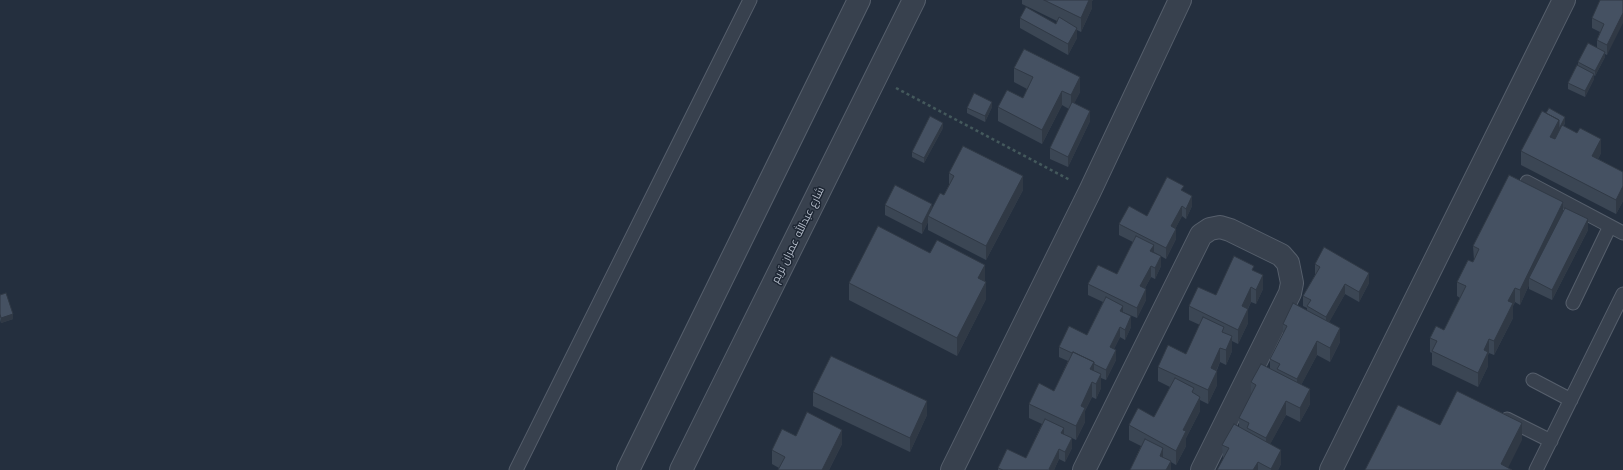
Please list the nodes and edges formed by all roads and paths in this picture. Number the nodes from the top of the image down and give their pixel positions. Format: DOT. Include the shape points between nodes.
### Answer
graph roads {
  1 [pos="750,0"];
  2 [pos="859,0"];
  3 [pos="914,0"];
  4 [pos="1180,0"];
  5 [pos="1564,0"];
  6 [pos="876,77"];
  7 [pos="1527,182"];
  8 [pos="1090,191"];
  9 [pos="1619,229"];
  10 [pos="1623,294"];
  11 [pos="1573,303"];
  12 [pos="1533,380"];
  13 [pos="1571,400"];
  14 [pos="1496,414"];
  15 [pos="1551,440"];
  16 [pos="516,470"];
  17 [pos="628,470"];
  18 [pos="682,470"];
  19 [pos="952,470"];
  20 [pos="1084,470"];
  21 [pos="1202,470"];
  22 [pos="1331,470"];
  23 [pos="1536,470"];
  1 -- 16 [label="lane"];
  2 -- 17 [label="street"];
  3 -- 6 [label="street, شارع عبدالله عمران تريم"];
  4 -- 8 [label="street"];
  5 -- 22 [label="street"];
  6 -- 8 [label="path"];
  6 -- 18 [label="street, شارع عبدالله عمران تريم"];
  7 -- 9 [label="lane"];
  8 -- 19 [label="street"];
  9 -- 11 [label="lane"];
  10 -- 13 [label="lane"];
  12 -- 13 [label="lane"];
  13 -- 15 [label="lane"];
  14 -- 15 [label="lane"];
  15 -- 23 [label="lane"];
  20 -- 21 [label="street" via="1201,235 1210,229 1220,227 1281,255 1288,263 1292,283 1290,293"];
}
